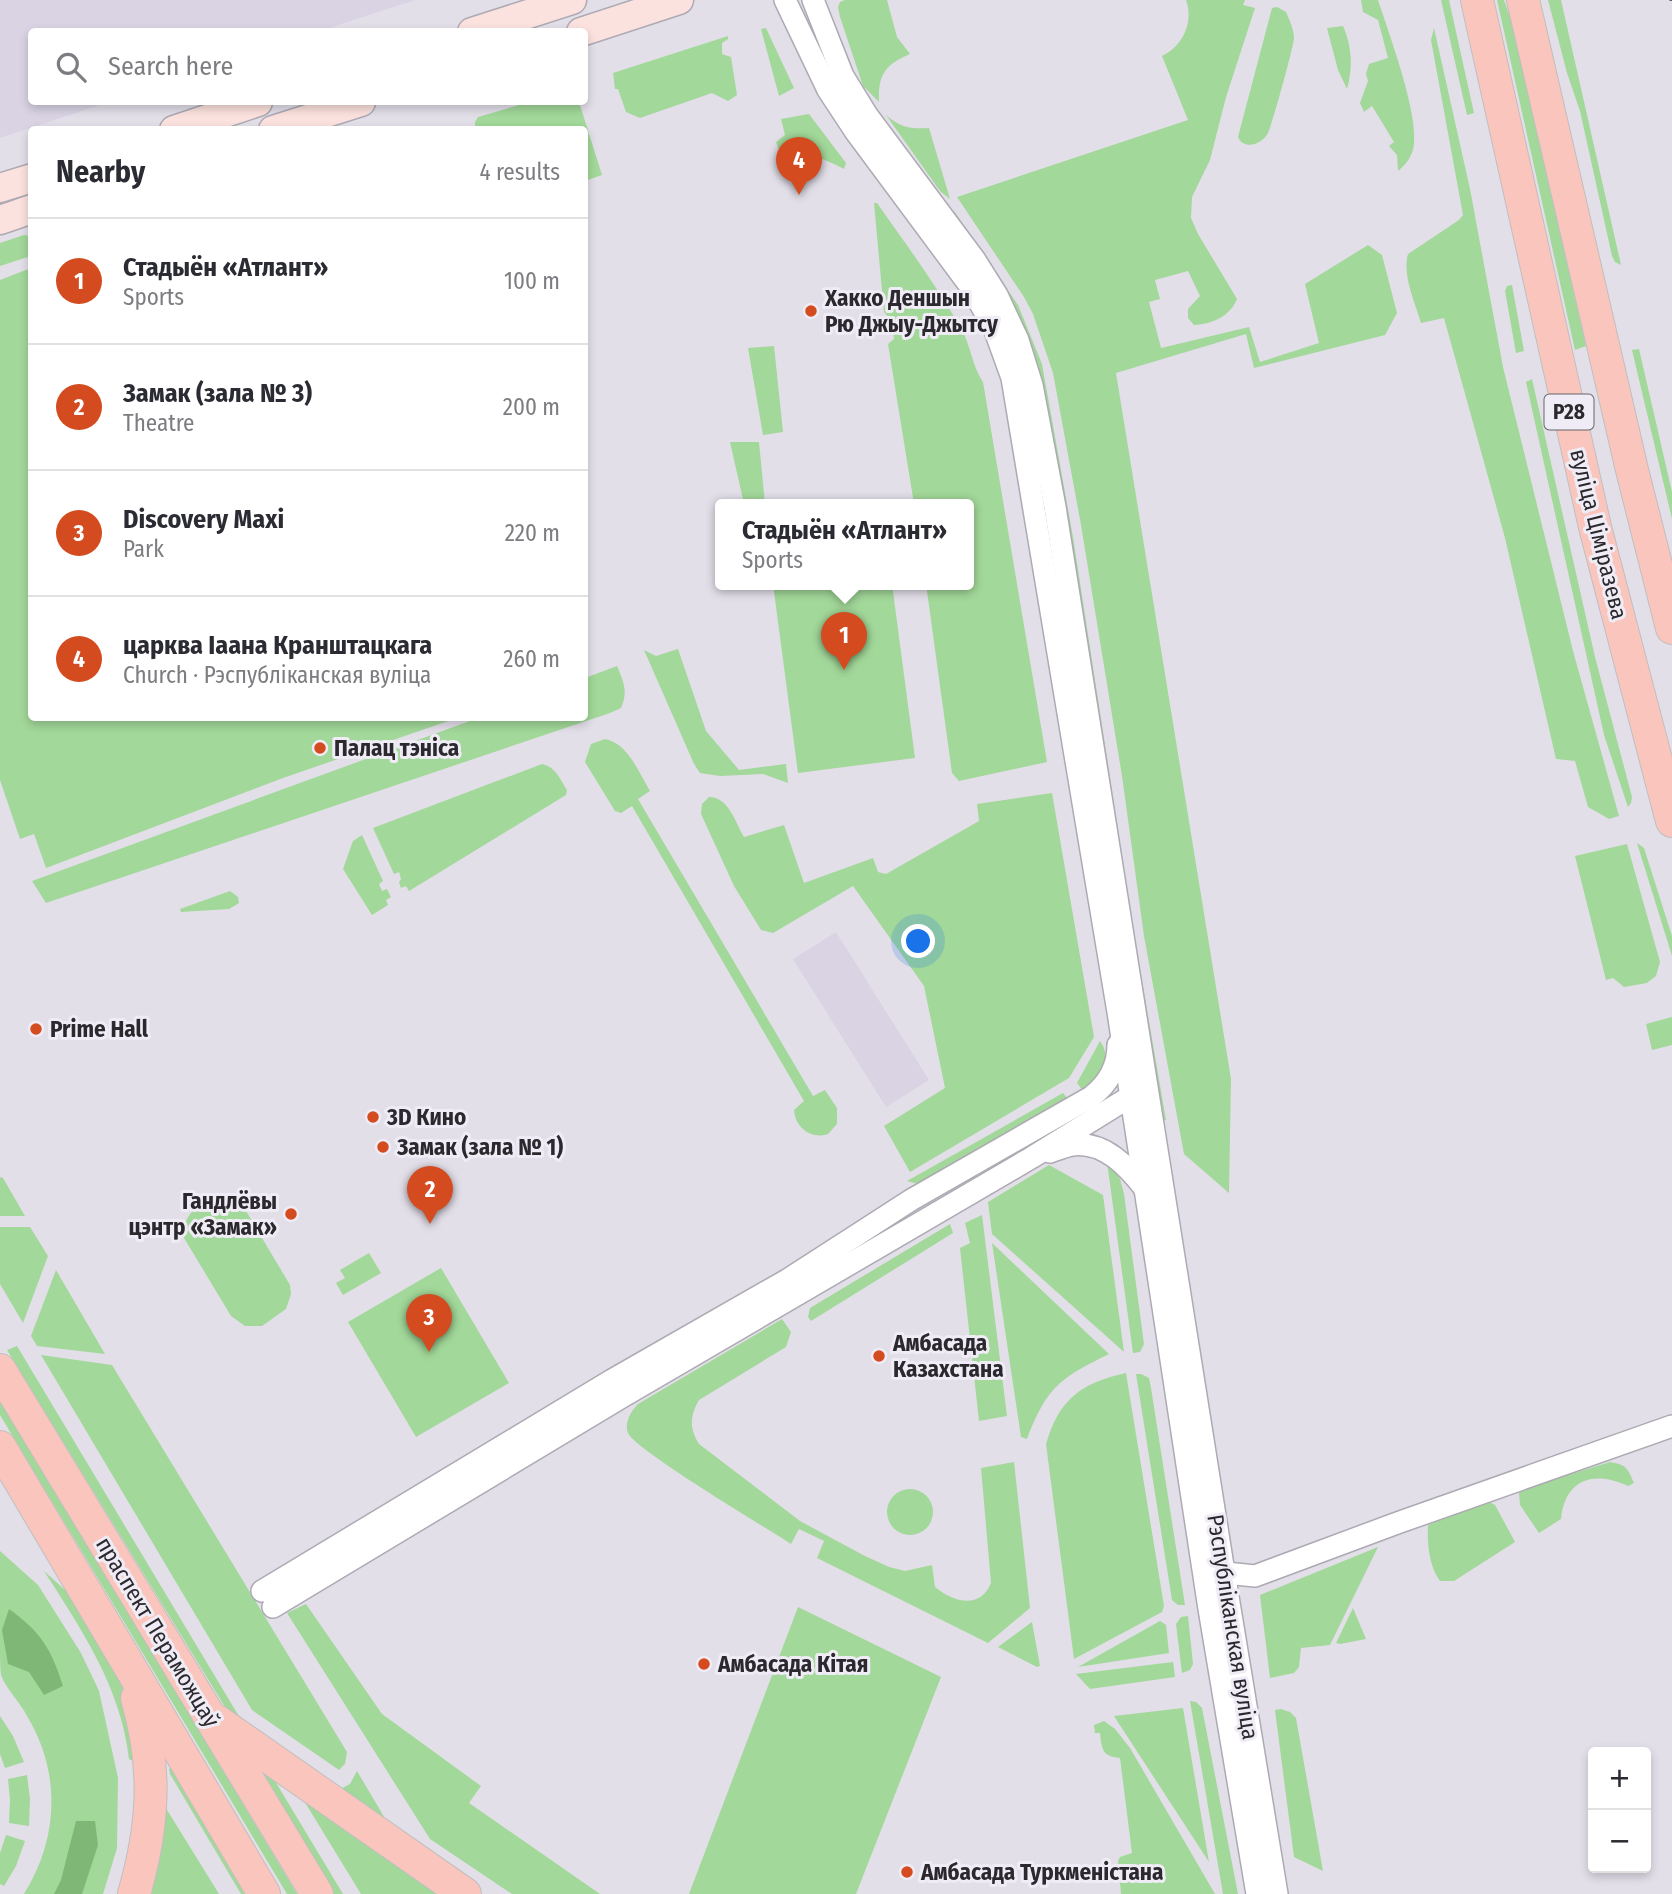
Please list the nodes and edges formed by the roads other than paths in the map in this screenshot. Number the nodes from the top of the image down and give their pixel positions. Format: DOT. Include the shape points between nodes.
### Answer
graph roads {
  1 [pos="572,0"];
  2 [pos="679,0"];
  3 [pos="785,0"];
  4 [pos="813,0"];
  5 [pos="1477,0"];
  6 [pos="1523,0"];
  7 [pos="484,28"];
  8 [pos="588,30"];
  9 [pos="838,87"];
  10 [pos="249,105"];
  11 [pos="352,105"];
  12 [pos="861,123"];
  13 [pos="186,126"];
  14 [pos="286,126"];
  15 [pos="28,179"];
  16 [pos="0,188"];
  17 [pos="28,210"];
  18 [pos="0,220"];
  19 [pos="1632,470"];
  20 [pos="1585,480"];
  21 [pos="1643,517"];
  22 [pos="1595,527"];
  23 [pos="1672,628"];
  24 [pos="1672,821"];
  25 [pos="1118,1012"];
  26 [pos="1136,1089"];
  27 [pos="1100,1090"];
  28 [pos="1031,1158"];
  29 [pos="1147,1191"];
  30 [pos="0,1370"];
  31 [pos="1672,1426"];
  32 [pos="0,1447"];
  33 [pos="1226,1573"];
  34 [pos="127,1662"];
  35 [pos="208,1715"];
  36 [pos="134,1894"];
  37 [pos="264,1894"];
  38 [pos="317,1894"];
  39 [pos="465,1894"];
  40 [pos="1257,1894"];
  41 [pos="1277,1894"];
  1 -- 7 [label="main road"];
  2 -- 8 [label="main road"];
  3 -- 9 [label="street"];
  4 -- 9 [label="street"];
  5 -- 20 [label="main road, вуліца Ціміразева / Р28"];
  6 -- 19 [label="main road, вуліца Ціміразева / Р28"];
  9 -- 12 [label="street"];
  10 -- 13 [label="main road"];
  11 -- 14 [label="main road"];
  12 -- 25 [label="street" via="970,286 1012,378"];
  12 -- 26 [label="street" via="975,260 997,295 1032,385 1055,506"];
  15 -- 16 [label="main road"];
  17 -- 18 [label="main road"];
  19 -- 20 [label="main road"];
  19 -- 21 [label="main road, вуліца Ціміразева / Р28"];
  20 -- 22 [label="main road, вуліца Ціміразева / Р28"];
  21 -- 22 [label="main road"];
  21 -- 23 [label="main road, вуліца Ціміразева / Р28"];
  22 -- 24 [label="main road, вуліца Ціміразева / Р28"];
  25 -- 26 [label="street"];
  25 -- 27 [label="street" via="1115,1067"];
  26 -- 27 [label="street"];
  26 -- 28 [label="street"];
  26 -- 29 [label="street"];
  26 -- 33 [label="street, Рэспубліканская вуліца"];
  27 -- 28 [label="street" via="612,1380 267,1599"];
  28 -- 29 [label="street" via="1072,1145 1088,1146 1112,1154"];
  29 -- 40 [label="street"];
  30 -- 35 [label="main road, праспект Пераможцаў"];
  31 -- 33 [label="street" via="1255,1576"];
  32 -- 34 [label="main road, праспект Пераможцаў"];
  33 -- 41 [label="street, Рэспубліканская вуліца"];
  34 -- 36 [label="main road" via="152,1772 147,1839"];
  34 -- 37 [label="main road, праспект Пераможцаў"];
  35 -- 38 [label="main road, праспект Пераможцаў"];
  35 -- 39 [label="main road"];
}
